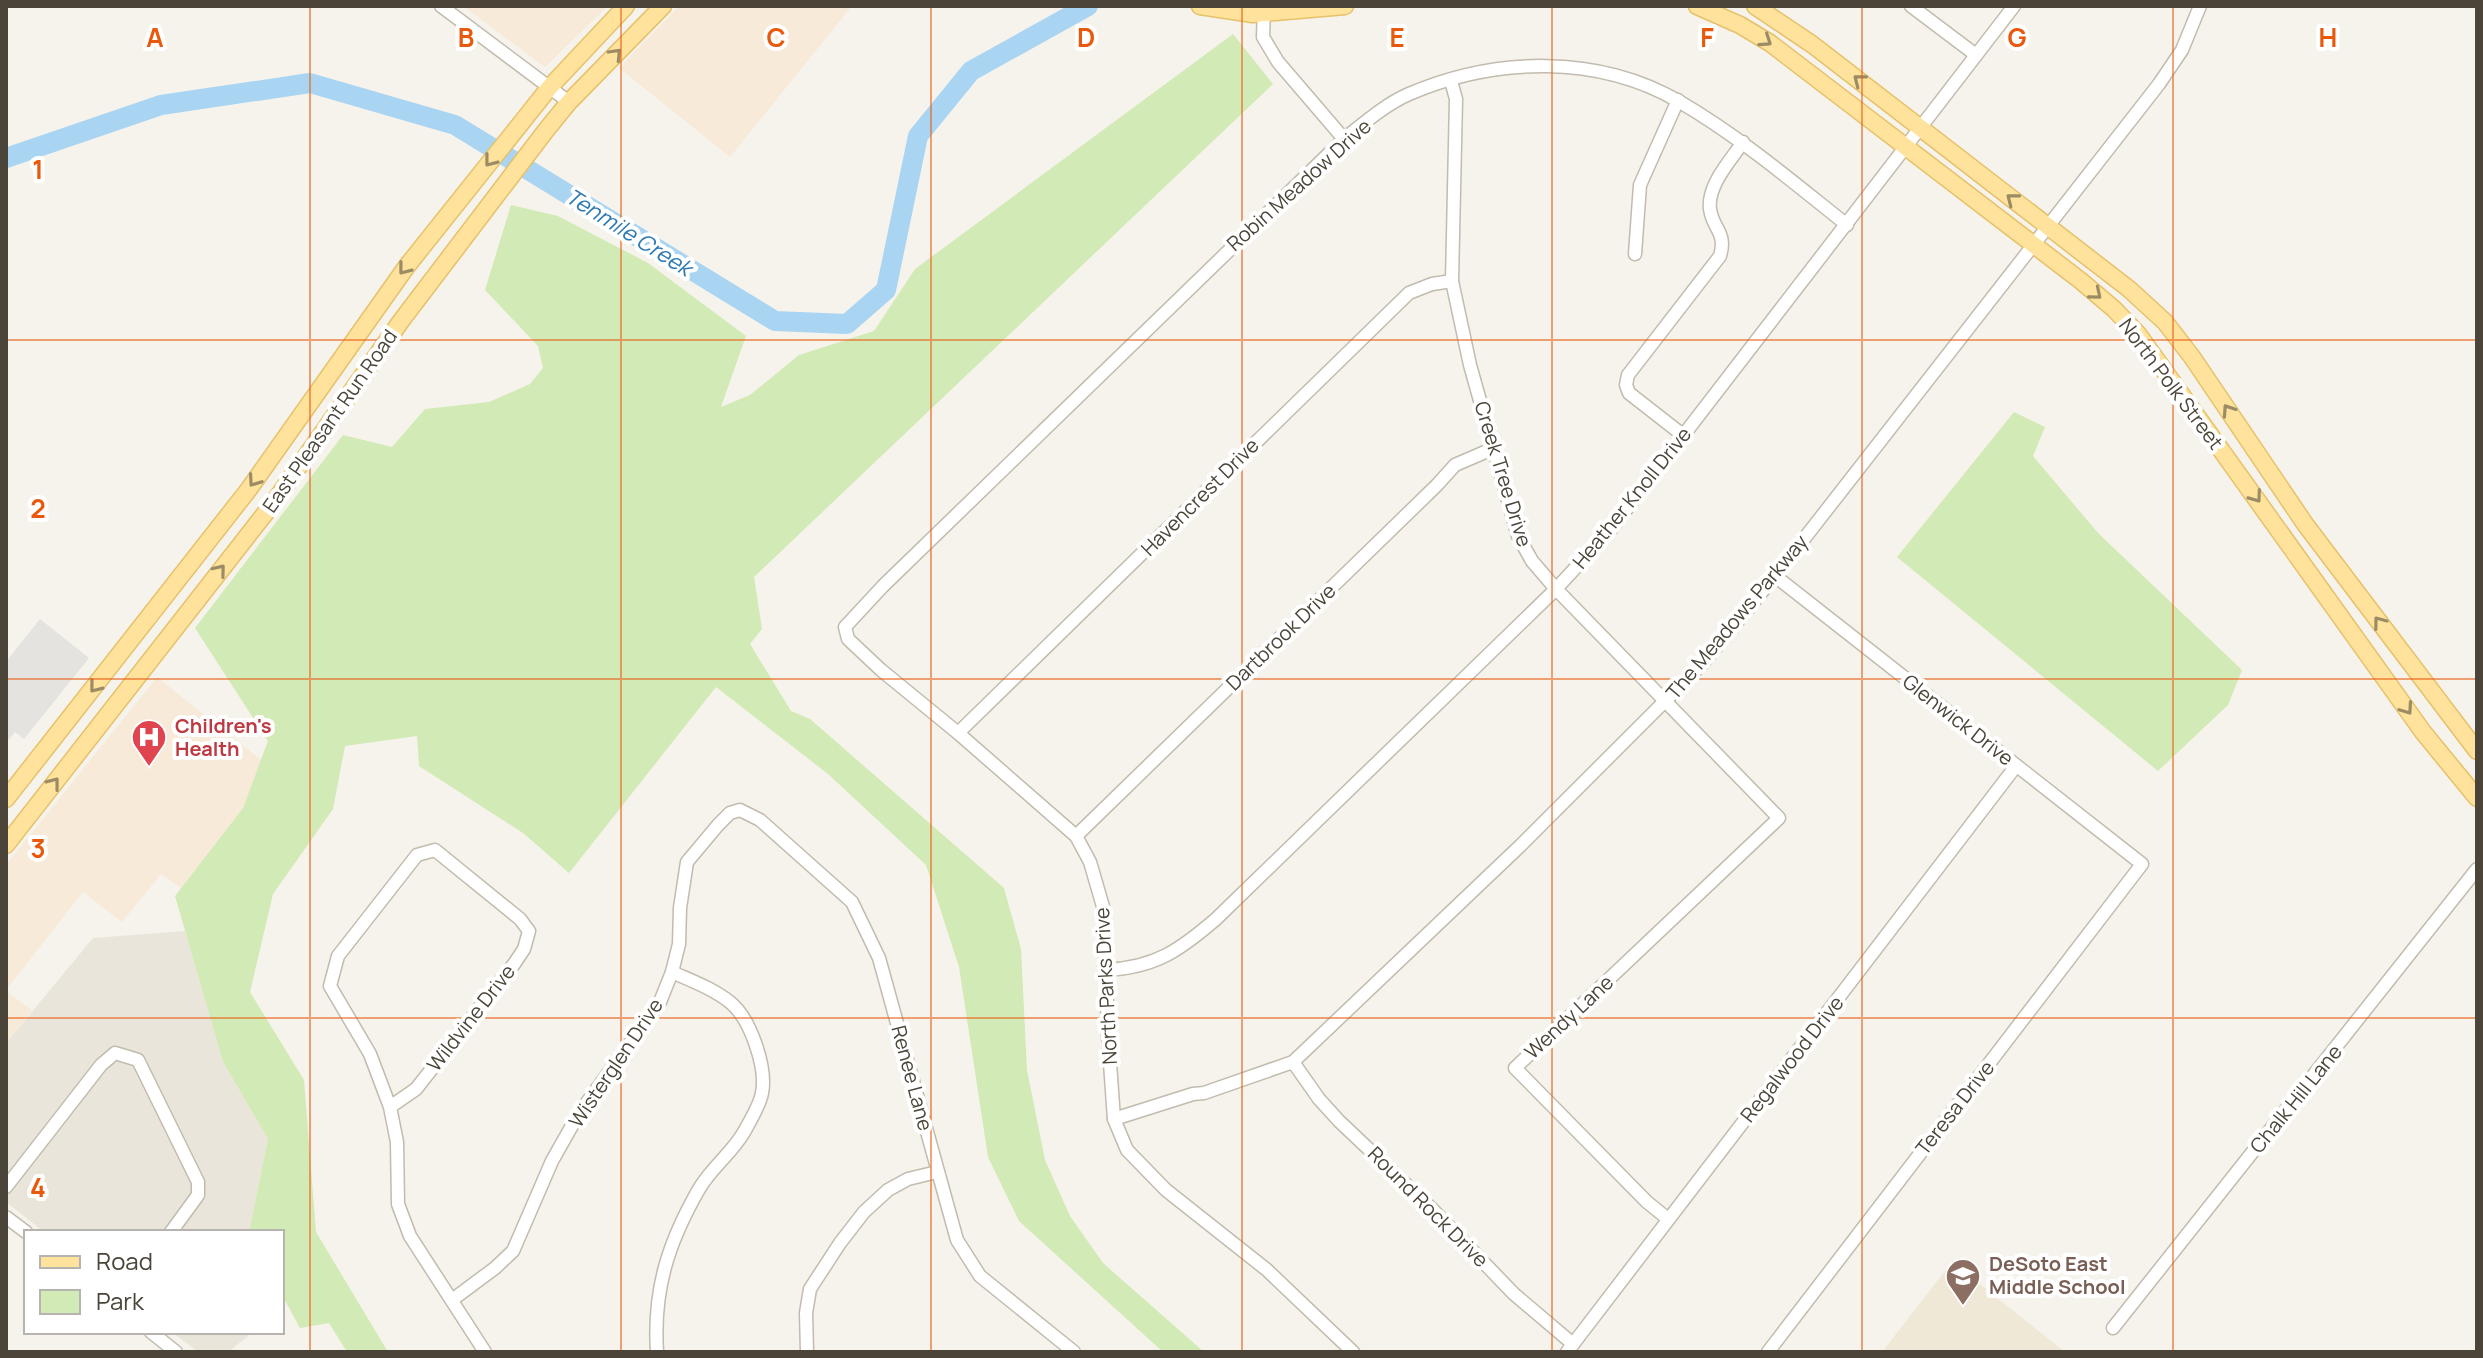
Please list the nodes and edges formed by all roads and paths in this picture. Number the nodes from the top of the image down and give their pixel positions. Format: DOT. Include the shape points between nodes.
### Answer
graph roads {
  1 [pos="441,6"];
  2 [pos="626,6"];
  3 [pos="663,6"];
  4 [pos="1200,6"];
  5 [pos="1345,6"];
  6 [pos="1697,6"];
  7 [pos="1755,6"];
  8 [pos="1911,6"];
  9 [pos="2014,6"];
  10 [pos="2200,6"];
  11 [pos="1264,10"];
  12 [pos="1976,55"];
  13 [pos="1451,81"];
  14 [pos="549,88"];
  15 [pos="1678,100"];
  16 [pos="569,102"];
  17 [pos="1920,129"];
  18 [pos="1344,139"];
  19 [pos="1743,142"];
  20 [pos="1906,148"];
  21 [pos="1847,225"];
  22 [pos="2049,228"];
  23 [pos="2034,246"];
  24 [pos="1635,254"];
  25 [pos="1452,281"];
  26 [pos="330,372"];
  27 [pos="354,388"];
  28 [pos="1684,436"];
  29 [pos="1492,449"];
  30 [pos="2305,524"];
  31 [pos="2286,539"];
  32 [pos="1775,576"];
  33 [pos="1556,589"];
  34 [pos="150,616"];
  35 [pos="845,627"];
  36 [pos="171,631"];
  37 [pos="1666,700"];
  38 [pos="958,733"];
  39 [pos="2477,751"];
  40 [pos="2016,766"];
  41 [pos="2477,798"];
  42 [pos="6,799"];
  43 [pos="740,810"];
  44 [pos="1779,818"];
  45 [pos="1076,836"];
  46 [pos="6,845"];
  47 [pos="2142,864"];
  48 [pos="2477,869"];
  49 [pos="1105,970"];
  50 [pos="672,972"];
  51 [pos="1293,1062"];
  52 [pos="390,1107"];
  53 [pos="1114,1119"];
  54 [pos="937,1172"];
  55 [pos="6,1187"];
  56 [pos="6,1217"];
  57 [pos="1668,1219"];
  58 [pos="24,1230"];
  59 [pos="172,1230"];
  60 [pos="452,1300"];
  61 [pos="2113,1328"];
  62 [pos="154,1334"];
  63 [pos="1570,1348"];
  64 [pos="176,1352"];
  65 [pos="485,1352"];
  66 [pos="657,1352"];
  67 [pos="807,1352"];
  68 [pos="1074,1352"];
  69 [pos="1353,1352"];
  70 [pos="1768,1352"];
  1 -- 14 [label="street"];
  2 -- 14 [label="main road, East Pleasant Run Road"];
  16 -- 3 [label="main road, East Pleasant Run Road, one-way"];
  4 -- 11 [label="main road" via="1253,14"];
  5 -- 11 [label="main road"];
  6 -- 20 [label="main road, North Polk Street, one-way" via="1770,43"];
  17 -- 7 [label="main road, North Polk Street, one-way"];
  8 -- 12 [label="street"];
  9 -- 12 [label="street, Heather Knoll Drive"];
  10 -- 22 [label="street, The Meadows Parkway" via="2182,50 2159,84"];
  11 -- 18 [label="street" via="1263,37 1278,62"];
  12 -- 17 [label="street, Heather Knoll Drive"];
  13 -- 15 [label="street, Robin Meadow Drive" via="1502,67 1551,64 1626,77"];
  13 -- 18 [label="street, Robin Meadow Drive" via="1408,94"];
  13 -- 25 [label="street, Creek Tree Drive" via="1456,99"];
  14 -- 16 [label="street"];
  14 -- 26 [label="main road, East Pleasant Run Road, one-way"];
  15 -- 19 [label="street, Robin Meadow Drive"];
  15 -- 24 [label="street" via="1640,185"];
  16 -- 27 [label="main road, East Pleasant Run Road"];
  17 -- 20 [label="street, Heather Knoll Drive"];
  22 -- 17 [label="main road, North Polk Street, one-way"];
  18 -- 35 [label="street, Robin Meadow Drive"];
  19 -- 21 [label="street, Robin Meadow Drive"];
  19 -- 28 [label="street" via="1712,194 1710,210 1724,242 1720,256 1628,375 1629,393"];
  20 -- 21 [label="street, Heather Knoll Drive"];
  20 -- 23 [label="main road, North Polk Street"];
  21 -- 28 [label="street, Heather Knoll Drive"];
  22 -- 23 [label="street, The Meadows Parkway"];
  30 -- 22 [label="main road, North Polk Street, one-way" via="2165,322"];
  23 -- 31 [label="main road, North Polk Street, one-way" via="2138,334"];
  23 -- 32 [label="street, The Meadows Parkway"];
  25 -- 29 [label="street, Creek Tree Drive"];
  25 -- 38 [label="street, Havencrest Drive" via="1409,293"];
  26 -- 27 [label="main road"];
  26 -- 34 [label="main road, East Pleasant Run Road, one-way" via="249,489"];
  36 -- 27 [label="main road, East Pleasant Run Road, one-way" via="274,502"];
  28 -- 33 [label="street, Heather Knoll Drive"];
  29 -- 33 [label="street, Creek Tree Drive" via="1518,536"];
  29 -- 45 [label="street, Dartbrook Drive" via="1455,465"];
  30 -- 31 [label="main road"];
  39 -- 30 [label="main road, North Polk Street, one-way"];
  31 -- 41 [label="main road, North Polk Street, one-way" via="2423,732"];
  32 -- 37 [label="street, The Meadows Parkway"];
  32 -- 40 [label="street, Glenwick Drive"];
  33 -- 37 [label="street, Creek Tree Drive"];
  33 -- 49 [label="street, Heather Knoll Drive" via="1180,950 1138,967"];
  34 -- 36 [label="main road"];
  34 -- 42 [label="main road, East Pleasant Run Road, one-way"];
  35 -- 38 [label="street, North Parks Drive" via="848,639 870,660"];
  46 -- 36 [label="main road, East Pleasant Run Road, one-way"];
  37 -- 44 [label="street, Creek Tree Drive"];
  37 -- 51 [label="street, The Meadows Parkway"];
  38 -- 45 [label="street, North Parks Drive"];
  40 -- 47 [label="street, Glenwick Drive"];
  40 -- 57 [label="street, Regalwood Drive"];
  43 -- 50 [label="street, Wisterglen Drive" via="730,813 687,862"];
  43 -- 54 [label="street, Renee Lane" via="760,820 852,902 879,958"];
  44 -- 57 [label="street, Wendy Lane" via="1515,1068"];
  45 -- 49 [label="street, North Parks Drive" via="1104,910"];
  47 -- 70 [label="street, Teresa Drive"];
  48 -- 61 [label="street, Chalk Hill Lane"];
  49 -- 53 [label="street, North Parks Drive"];
  50 -- 60 [label="street, Wisterglen Drive" via="660,1002 578,1115 513,1251"];
  50 -- 66 [label="street" via="734,1006 752,1032 762,1093 743,1133 700,1187 676,1235 662,1270"];
  51 -- 53 [label="street, The Meadows Parkway"];
  51 -- 63 [label="street, Round Rock Drive" via="1339,1121"];
  52 -- 52 [label="street, Wildvine Drive" via="416,1089 514,964 529,931 435,850 417,855 338,956 330,986 370,1054"];
  52 -- 60 [label="street" via="397,1142 398,1204 410,1236"];
  53 -- 69 [label="street, North Parks Drive" via="1127,1150 1166,1190 1267,1270"];
  54 -- 67 [label="street" via="888,1190 840,1243 810,1289"];
  54 -- 68 [label="street, Renee Lane" via="957,1240 980,1276"];
  55 -- 59 [label="street" via="101,1065 115,1053 132,1057 198,1182 198,1195"];
  56 -- 58 [label="street"];
  57 -- 63 [label="street, Regalwood Drive"];
  60 -- 65 [label="street"];
  62 -- 64 [label="street"];
}
